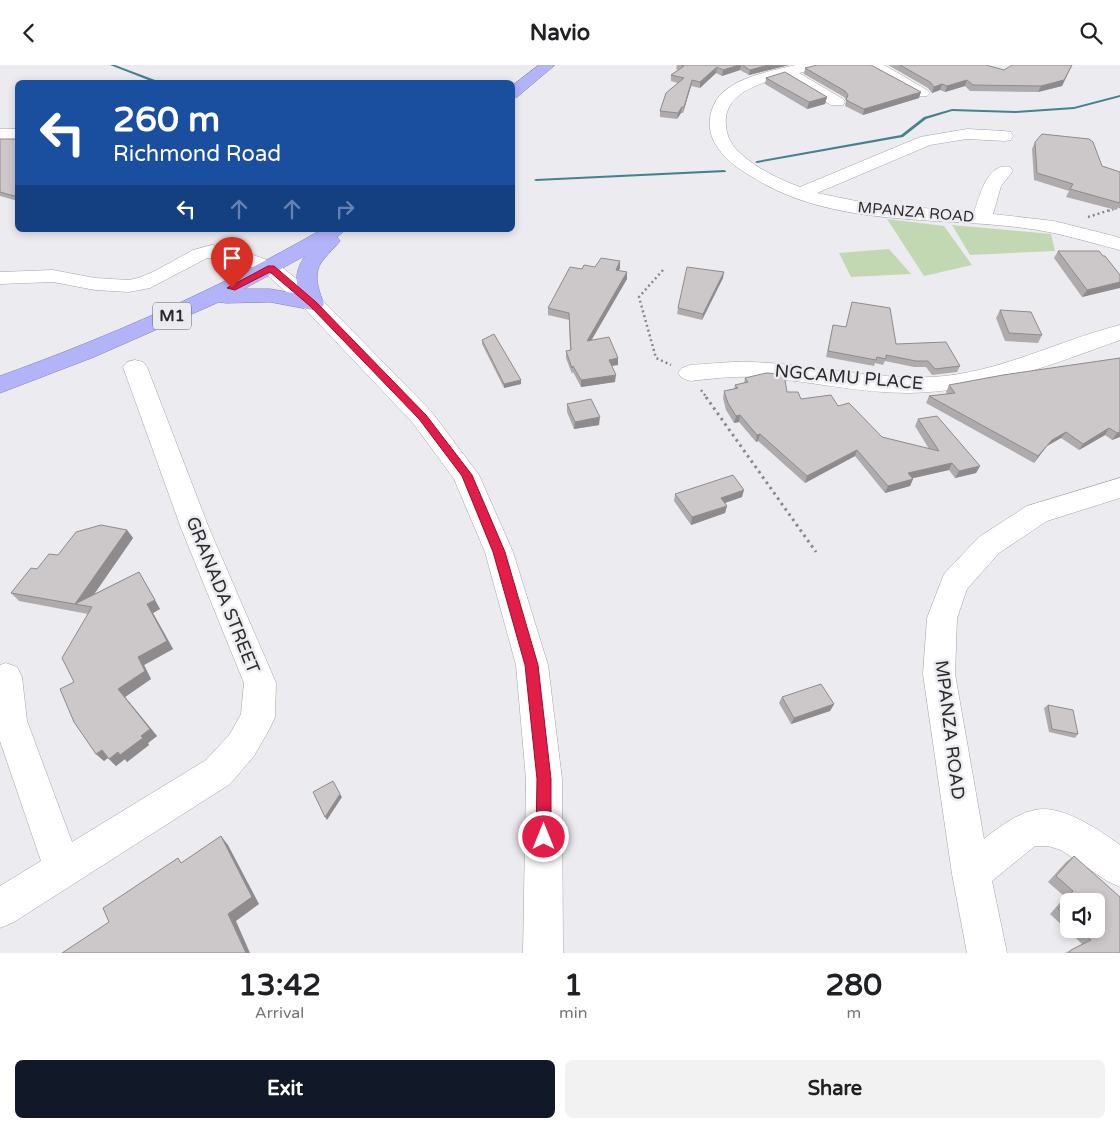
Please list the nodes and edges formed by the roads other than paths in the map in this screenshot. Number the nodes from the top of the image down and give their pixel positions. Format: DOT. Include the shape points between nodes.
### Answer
graph roads {
  1 [pos="548,65"];
  2 [pos="758,65"];
  3 [pos="815,65"];
  4 [pos="873,65"];
  5 [pos="785,72"];
  6 [pos="515,92"];
  7 [pos="922,93"];
  8 [pos="837,102"];
  9 [pos="15,133"];
  10 [pos="0,135"];
  11 [pos="1005,136"];
  12 [pos="1004,171"];
  13 [pos="802,193"];
  14 [pos="982,218"];
  15 [pos="332,232"];
  16 [pos="340,232"];
  17 [pos="1120,244"];
  18 [pos="271,268"];
  19 [pos="0,277"];
  20 [pos="207,299"];
  21 [pos="313,304"];
  22 [pos="1120,332"];
  23 [pos="135,367"];
  24 [pos="690,373"];
  25 [pos="0,385"];
  26 [pos="1120,488"];
  27 [pos="6,677"];
  28 [pos="1120,868"];
  29 [pos="63,869"];
  30 [pos="971,874"];
  31 [pos="0,908"];
  32 [pos="543,953"];
  33 [pos="987,953"];
  1 -- 6 [label="highway"];
  2 -- 5 [label="street"];
  3 -- 5 [label="street, MPANZA ROAD"];
  4 -- 7 [label="street"];
  5 -- 8 [label="street"];
  5 -- 13 [label="street, MPANZA ROAD" via="745,85 729,96 720,105 716,121 719,137 731,156 765,179"];
  9 -- 10 [label="street"];
  11 -- 13 [label="street" via="967,134 926,141"];
  12 -- 14 [label="street" via="992,185"];
  13 -- 14 [label="street, MPANZA ROAD" via="869,210"];
  14 -- 17 [label="street, MPANZA ROAD" via="1056,227"];
  15 -- 18 [label="highway, M1"];
  16 -- 21 [label="highway" via="313,255 308,266 306,278"];
  18 -- 19 [label="street" via="234,254 212,251 142,284 129,286 53,276"];
  18 -- 20 [label="highway, M1"];
  18 -- 21 [label="street"];
  20 -- 21 [label="highway" via="252,293"];
  20 -- 25 [label="highway, M1"];
  21 -- 32 [label="street" via="422,417 466,475 499,552 532,665 544,779"];
  22 -- 24 [label="street, NGCAMU PLACE" via="1013,369 934,384 874,383 742,369"];
  23 -- 29 [label="street, GRANADA STREET" via="195,528 260,683 258,717 242,745 218,773"];
  26 -- 30 [label="street, MPANZA ROAD" via="1022,521 989,545 954,583 942,618 940,674"];
  27 -- 29 [label="street" via="10,721"];
  28 -- 30 [label="street" via="1072,834 1041,828 1024,832"];
  29 -- 31 [label="street, GRANADA STREET"];
  30 -- 33 [label="street, MPANZA ROAD"];
}
